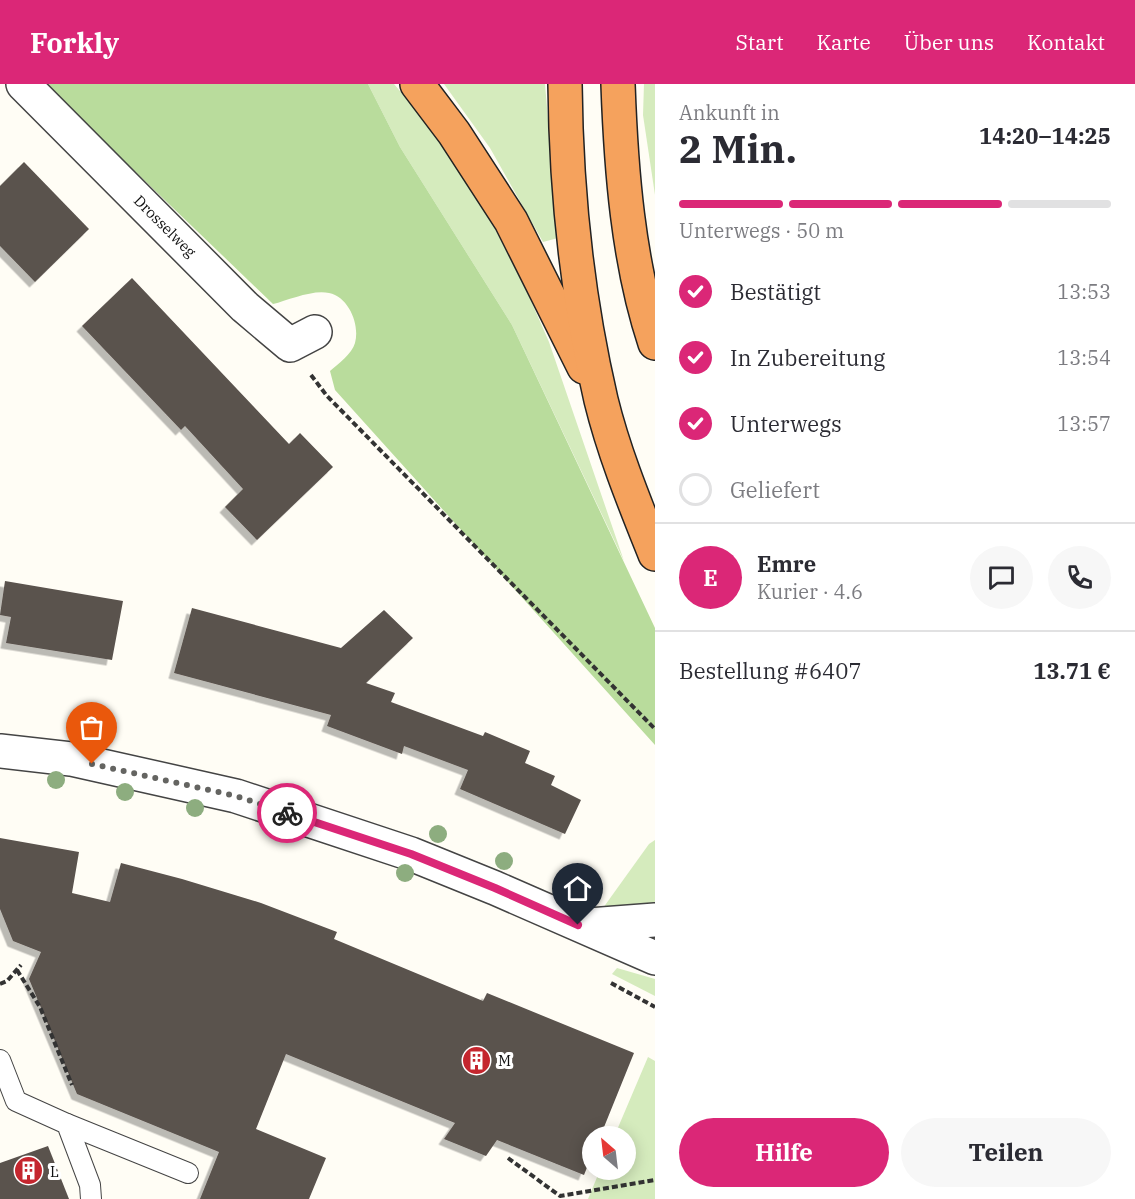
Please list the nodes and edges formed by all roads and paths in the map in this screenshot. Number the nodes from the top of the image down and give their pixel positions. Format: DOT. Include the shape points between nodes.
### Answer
graph roads {
  1 [pos="23,84"];
  2 [pos="417,84"];
  3 [pos="565,84"];
  4 [pos="618,84"];
  5 [pos="302,338"];
  6 [pos="655,343"];
  7 [pos="601,401"];
  8 [pos="655,554"];
  9 [pos="655,729"];
  10 [pos="0,751"];
  11 [pos="655,920"];
  12 [pos="578,925"];
  13 [pos="655,958"];
  14 [pos="21,965"];
  15 [pos="17,970"];
  16 [pos="0,984"];
  17 [pos="0,1060"];
  18 [pos="72,1085"];
  19 [pos="67,1124"];
  20 [pos="508,1158"];
  21 [pos="188,1173"];
  22 [pos="655,1180"];
  23 [pos="561,1197"];
  24 [pos="91,1199"];
  1 -- 5 [label="street, Drosselweg" via="245,307"];
  2 -- 7 [label="highway" via="454,133 510,221"];
  3 -- 7 [label="highway" via="579,280"];
  4 -- 6 [label="highway" via="634,260"];
  5 -- 9 [label="path" via="327,396"];
  7 -- 8 [label="highway"];
  10 -- 12 [label="street" via="72,759 236,796 411,854"];
  11 -- 12 [label="street"];
  12 -- 13 [label="street"];
  14 -- 15 [label="path"];
  15 -- 16 [label="path"];
  15 -- 18 [label="path" via="40,1007"];
  17 -- 19 [label="lane" via="16,1101"];
  19 -- 21 [label="lane"];
  19 -- 24 [label="lane" via="90,1185"];
  20 -- 23 [label="path"];
  22 -- 23 [label="path"];
}
